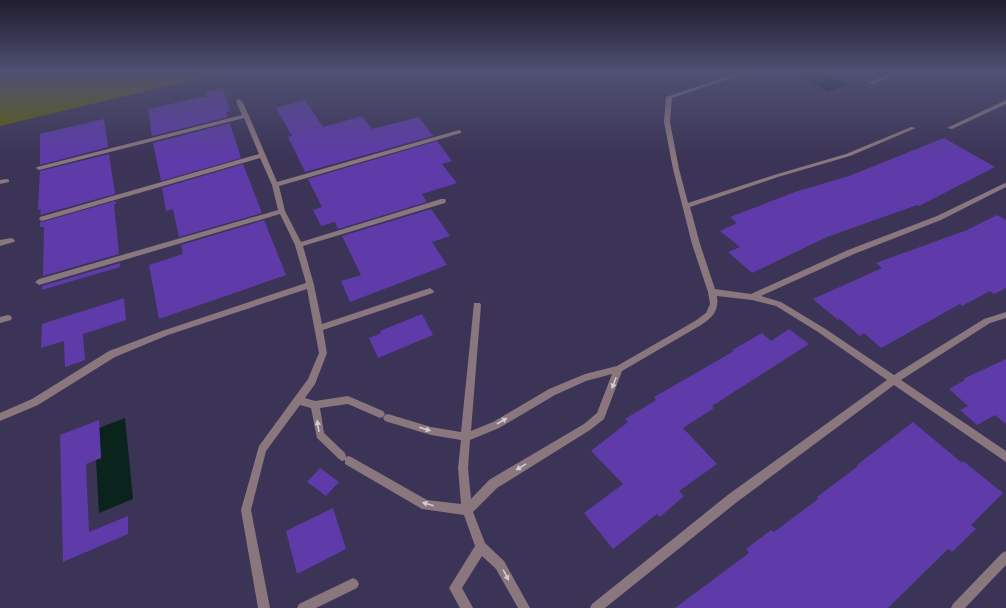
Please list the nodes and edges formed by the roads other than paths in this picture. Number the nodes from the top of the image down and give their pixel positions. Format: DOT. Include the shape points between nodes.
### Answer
graph roads {
  1 [pos="669,100"];
  2 [pos="239,101"];
  3 [pos="1006,102"];
  4 [pos="246,116"];
  5 [pos="913,128"];
  6 [pos="950,128"];
  7 [pos="459,132"];
  8 [pos="263,155"];
  9 [pos="39,168"];
  10 [pos="7,181"];
  11 [pos="0,182"];
  12 [pos="275,185"];
  13 [pos="1005,185"];
  14 [pos="443,200"];
  15 [pos="686,206"];
  16 [pos="282,211"];
  17 [pos="42,219"];
  18 [pos="11,240"];
  19 [pos="0,243"];
  20 [pos="299,245"];
  21 [pos="39,282"];
  22 [pos="310,285"];
  23 [pos="430,291"];
  24 [pos="712,292"];
  25 [pos="752,298"];
  26 [pos="477,305"];
  27 [pos="1006,315"];
  28 [pos="319,328"];
  29 [pos="619,369"];
  30 [pos="894,380"];
  31 [pos="298,400"];
  32 [pos="315,405"];
  33 [pos="0,417"];
  34 [pos="466,437"];
  35 [pos="1006,457"];
  36 [pos="467,510"];
  37 [pos="481,547"];
  38 [pos="1006,557"];
  39 [pos="353,584"];
  40 [pos="264,608"];
  41 [pos="302,608"];
  42 [pos="467,608"];
  43 [pos="524,608"];
  44 [pos="596,608"];
  45 [pos="957,608"];
  1 -- 15 [label="street" via="667,122"];
  2 -- 4 [label="street"];
  3 -- 6 [label="street"];
  4 -- 8 [label="street"];
  4 -- 9 [label="street"];
  5 -- 15 [label="street" via="848,155"];
  7 -- 12 [label="street"];
  8 -- 12 [label="street"];
  8 -- 17 [label="street"];
  10 -- 11 [label="street"];
  12 -- 16 [label="street"];
  13 -- 25 [label="street" via="939,218 851,252"];
  14 -- 20 [label="street"];
  15 -- 24 [label="street"];
  16 -- 20 [label="street"];
  16 -- 21 [label="street"];
  18 -- 19 [label="street"];
  20 -- 22 [label="street"];
  22 -- 28 [label="street"];
  22 -- 33 [label="street" via="165,333 112,354 35,402"];
  23 -- 28 [label="street"];
  24 -- 25 [label="street"];
  24 -- 29 [label="street" via="714,304 709,315"];
  25 -- 30 [label="street" via="778,304"];
  26 -- 34 [label="street"];
  27 -- 30 [label="street" via="987,321"];
  28 -- 31 [label="street" via="323,353 312,380"];
  34 -- 29 [label="street, one-way" via="496,424 552,392 585,378"];
  29 -- 36 [label="street, one-way" via="601,416 493,484"];
  30 -- 35 [label="street"];
  30 -- 44 [label="street" via="733,498"];
  31 -- 32 [label="street"];
  31 -- 40 [label="street" via="262,449 246,510"];
  32 -- 34 [label="street, one-way" via="348,400 384,416 431,431"];
  36 -- 32 [label="street, one-way" via="426,505 345,458 320,435"];
  34 -- 36 [label="street" via="462,468"];
  36 -- 37 [label="street"];
  37 -- 42 [label="street" via="455,588"];
  37 -- 43 [label="street, one-way" via="500,565"];
  38 -- 45 [label="street"];
  39 -- 41 [label="street"];
}
